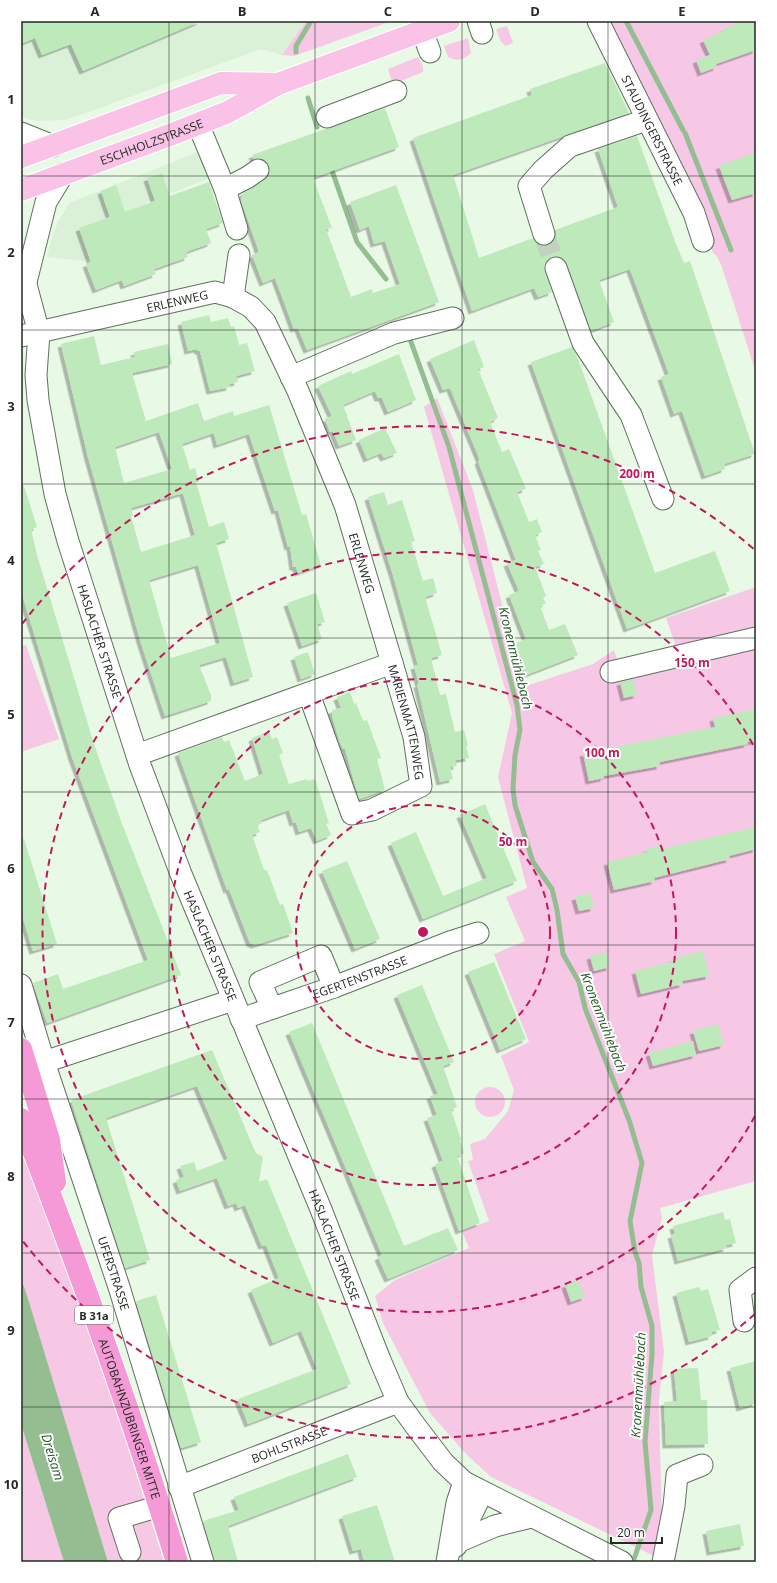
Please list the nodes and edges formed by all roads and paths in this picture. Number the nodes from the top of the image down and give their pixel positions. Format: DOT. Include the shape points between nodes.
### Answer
graph roads {
  1 [pos="449,21"];
  2 [pos="598,21"];
  3 [pos="422,31"];
  4 [pos="430,52"];
  5 [pos="278,84"];
  6 [pos="396,91"];
  7 [pos="327,117"];
  8 [pos="646,120"];
  9 [pos="198,124"];
  10 [pos="21,133"];
  11 [pos="53,146"];
  12 [pos="21,157"];
  13 [pos="258,170"];
  14 [pos="63,174"];
  15 [pos="225,189"];
  16 [pos="21,190"];
  17 [pos="46,202"];
  18 [pos="237,229"];
  19 [pos="544,234"];
  20 [pos="703,241"];
  21 [pos="239,255"];
  22 [pos="556,268"];
  23 [pos="23,274"];
  24 [pos="233,297"];
  25 [pos="453,318"];
  26 [pos="30,334"];
  27 [pos="21,345"];
  28 [pos="36,375"];
  29 [pos="291,377"];
  30 [pos="662,499"];
  31 [pos="756,638"];
  32 [pos="392,663"];
  33 [pos="611,672"];
  34 [pos="309,694"];
  35 [pos="137,755"];
  36 [pos="478,932"];
  37 [pos="21,985"];
  38 [pos="334,987"];
  39 [pos="233,1000"];
  40 [pos="272,1008"];
  41 [pos="241,1019"];
  42 [pos="21,1049"];
  43 [pos="44,1062"];
  44 [pos="21,1119"];
  45 [pos="60,1219"];
  46 [pos="756,1278"];
  47 [pos="744,1321"];
  48 [pos="398,1402"];
  49 [pos="702,1465"];
  50 [pos="464,1482"];
  51 [pos="179,1486"];
  52 [pos="482,1493"];
  53 [pos="160,1506"];
  54 [pos="531,1517"];
  55 [pos="130,1552"];
  56 [pos="452,1552"];
  57 [pos="177,1562"];
  58 [pos="203,1562"];
  59 [pos="622,1562"];
  60 [pos="664,1562"];
  1 -- 3 [label="main road, ESCHHOLZSTRASSE"];
  2 -- 8 [label="street, STAUDINGERSTRASSE"];
  3 -- 4 [label="street"];
  3 -- 5 [label="main road, ESCHHOLZSTRASSE"];
  5 -- 9 [label="main road, ESCHHOLZSTRASSE" via="233,109"];
  5 -- 11 [label="main road, ESCHHOLZSTRASSE" via="221,83"];
  6 -- 7 [label="street"];
  8 -- 19 [label="street" via="570,146 543,170 529,186"];
  8 -- 20 [label="street, STAUDINGERSTRASSE" via="694,213"];
  9 -- 14 [label="main road, ESCHHOLZSTRASSE"];
  9 -- 15 [label="street"];
  10 -- 11 [label="street"];
  11 -- 12 [label="main road, ESCHHOLZSTRASSE"];
  13 -- 15 [label="street"];
  14 -- 16 [label="main road, ESCHHOLZSTRASSE"];
  14 -- 17 [label="street"];
  15 -- 18 [label="street"];
  16 -- 17 [label="street"];
  17 -- 23 [label="street"];
  21 -- 24 [label="street"];
  22 -- 30 [label="street" via="583,343 631,414"];
  23 -- 26 [label="street, HASLACHER STRASSE"];
  24 -- 26 [label="street, ERLENWEG" via="215,292"];
  24 -- 29 [label="street, ERLENWEG" via="251,307 265,322"];
  25 -- 29 [label="street" via="394,333"];
  26 -- 28 [label="street, HASLACHER STRASSE"];
  27 -- 28 [label="street, HASLACHER STRASSE"];
  28 -- 35 [label="street, HASLACHER STRASSE" via="42,425 65,533"];
  29 -- 32 [label="street, ERLENWEG" via="345,505"];
  31 -- 33 [label="street"];
  32 -- 34 [label="street, MARIENMATTENWEG"];
  32 -- 34 [label="street, MARIENMATTENWEG" via="414,736 422,786 372,810 352,814"];
  34 -- 35 [label="street, MARIENMATTENWEG"];
  35 -- 39 [label="street, HASLACHER STRASSE" via="181,874"];
  36 -- 38 [label="street, EGERTENSTRASSE"];
  37 -- 43 [label="street, UFERSTRASSE"];
  38 -- 40 [label="street, EGERTENSTRASSE"];
  38 -- 40 [label="street" via="321,956 260,982"];
  39 -- 41 [label="street, HASLACHER STRASSE"];
  39 -- 43 [label="street"];
  40 -- 41 [label="street, EGERTENSTRASSE"];
  41 -- 48 [label="street, HASLACHER STRASSE"];
  42 -- 45 [label="highway" via="49,1140"];
  43 -- 51 [label="street, UFERSTRASSE" via="119,1287"];
  44 -- 45 [label="highway, AUTOBAHNZUBRINGER MITTE / B 31a"];
  45 -- 53 [label="highway, AUTOBAHNZUBRINGER MITTE / B 31a"];
  46 -- 47 [label="street" via="740,1290"];
  48 -- 50 [label="street, HASLACHER STRASSE" via="443,1462"];
  48 -- 51 [label="street, BOHLSTRASSE"];
  49 -- 60 [label="street" via="677,1475"];
  50 -- 52 [label="street, HASLACHER STRASSE"];
  50 -- 56 [label="street" via="456,1503"];
  51 -- 58 [label="street, UFERSTRASSE"];
  52 -- 54 [label="street, HASLACHER STRASSE"];
  52 -- 56 [label="street"];
  53 -- 55 [label="street" via="119,1518"];
  53 -- 57 [label="highway, AUTOBAHNZUBRINGER MITTE / B 31a"];
  54 -- 56 [label="street" via="495,1526"];
  54 -- 59 [label="street, HASLACHER STRASSE"];
}
